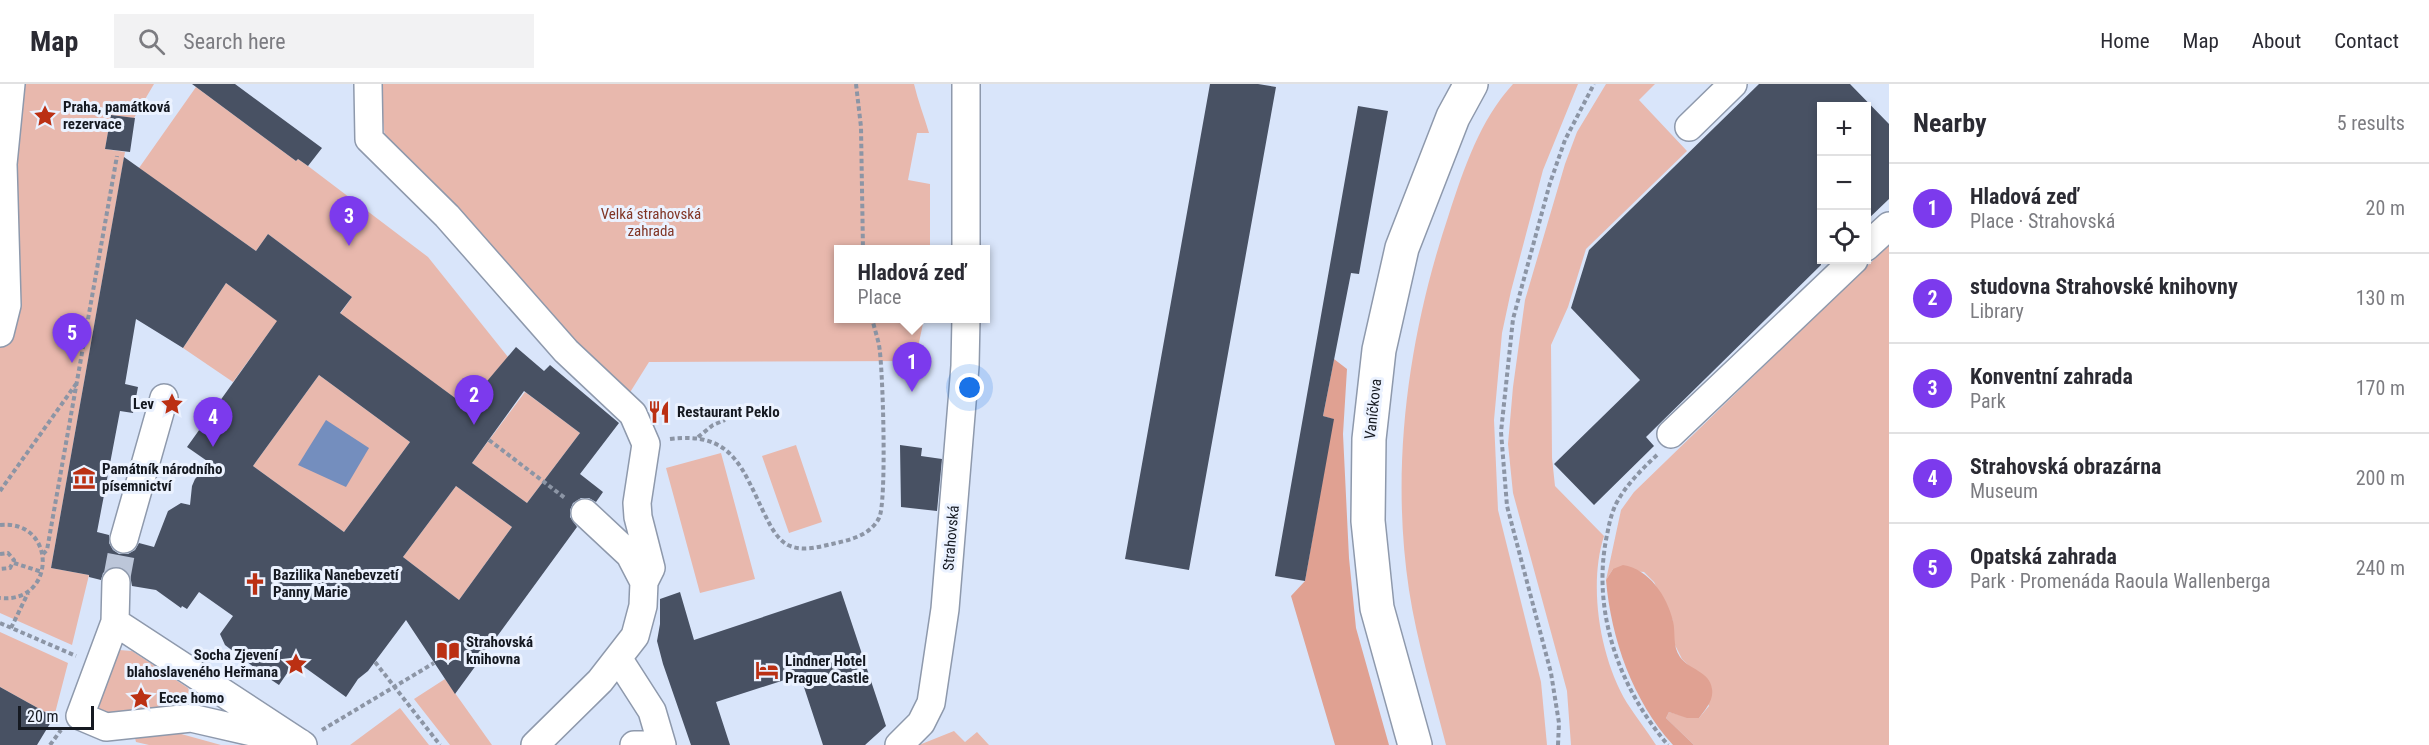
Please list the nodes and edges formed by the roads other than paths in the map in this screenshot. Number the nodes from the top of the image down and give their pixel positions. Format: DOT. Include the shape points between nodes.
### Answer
graph roads {
  1 [pos="11,84"];
  2 [pos="368,84"];
  3 [pos="966,84"];
  4 [pos="1471,84"];
  5 [pos="1733,84"];
  6 [pos="1689,128"];
  7 [pos="1889,226"];
  8 [pos="1871,243"];
  9 [pos="966,245"];
  10 [pos="1850,264"];
  11 [pos="966,323"];
  12 [pos="0,333"];
  13 [pos="164,398"];
  14 [pos="1671,434"];
  15 [pos="585,513"];
  16 [pos="124,539"];
  17 [pos="116,582"];
  18 [pos="644,582"];
  19 [pos="115,622"];
  20 [pos="618,658"];
  21 [pos="302,744"];
  22 [pos="535,745"];
  23 [pos="634,745"];
  24 [pos="648,745"];
  25 [pos="662,745"];
  26 [pos="899,745"];
  27 [pos="1415,745"];
  1 -- 12 [label="street" via="3,164 7,305"];
  2 -- 18 [label="street" via="369,139 447,216 566,351 633,414 646,444 638,503 651,568"];
  3 -- 9 [label="street"];
  4 -- 27 [label="main road, Vaníčkova" via="1453,117 1402,248 1379,350 1369,439 1368,520 1377,608"];
  5 -- 6 [label="street"];
  7 -- 8 [label="street"];
  10 -- 14 [label="street"];
  11 -- 26 [label="street, Strahovská" via="945,609 931,703 921,723"];
  13 -- 16 [label="street"];
  15 -- 18 [label="street" via="630,555"];
  17 -- 19 [label="street"];
  18 -- 20 [label="street" via="635,636"];
  19 -- 21 [label="street"];
  19 -- 21 [label="street" via="80,716 106,727 191,718"];
  20 -- 22 [label="street"];
  20 -- 25 [label="street" via="652,711"];
  23 -- 24 [label="street"];
}
